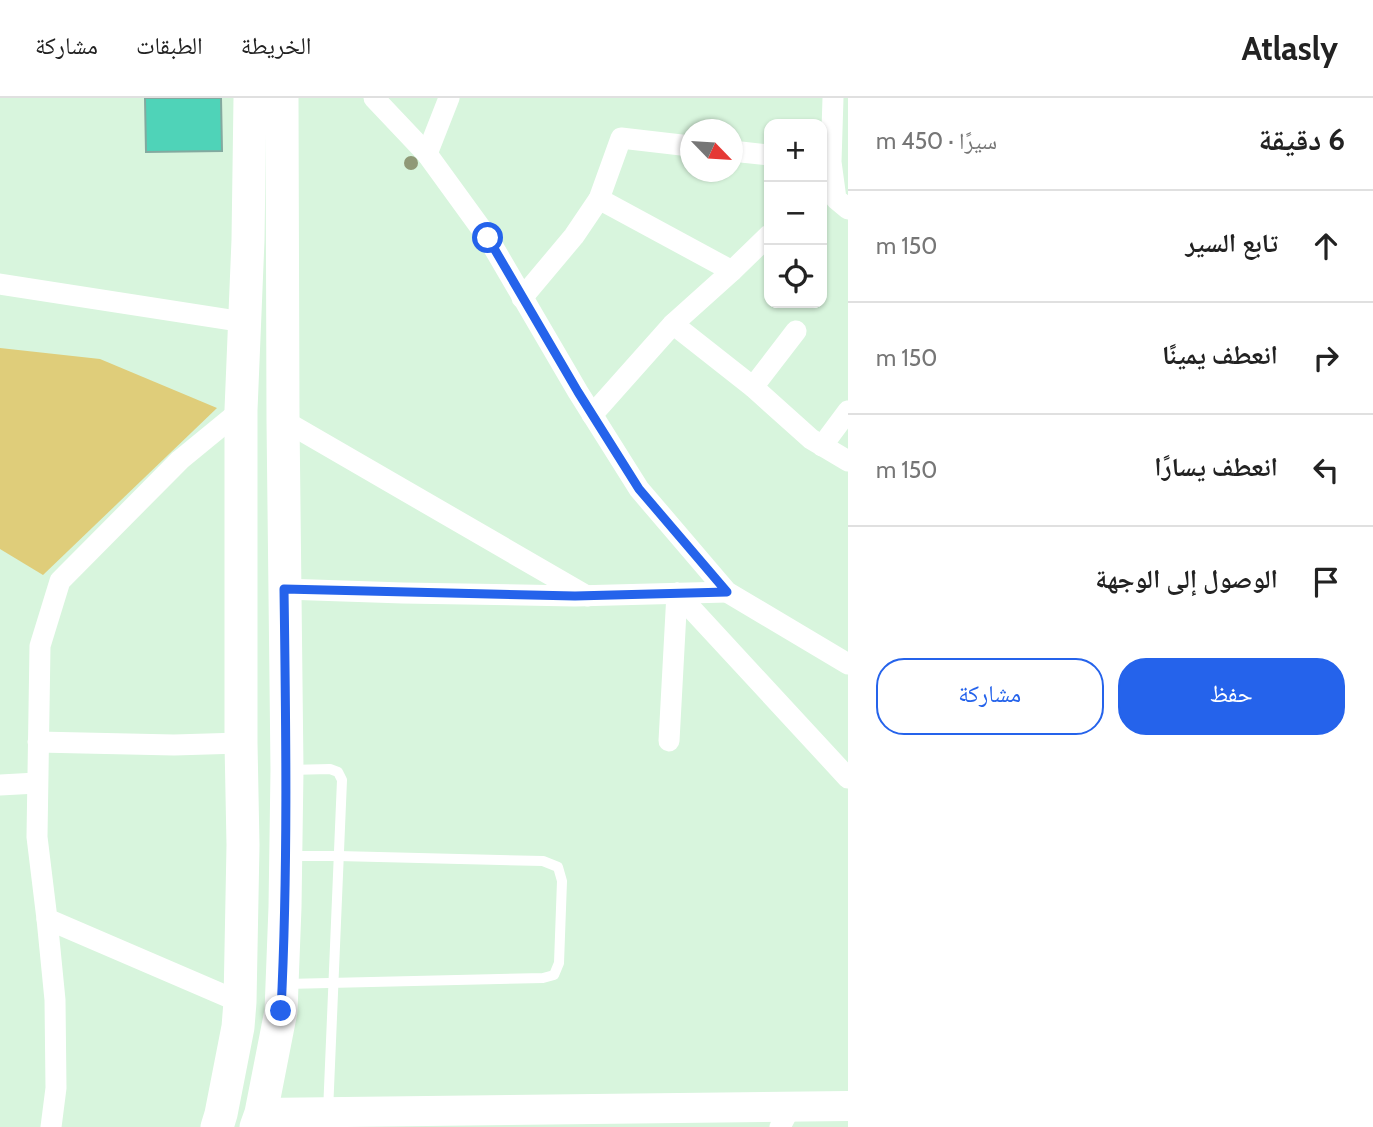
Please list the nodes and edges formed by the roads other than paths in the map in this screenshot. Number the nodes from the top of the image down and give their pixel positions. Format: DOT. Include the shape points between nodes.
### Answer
graph roads {
  1 [pos="250,98"];
  2 [pos="282,98"];
  3 [pos="374,98"];
  4 [pos="449,98"];
  5 [pos="833,98"];
  6 [pos="680,145"];
  7 [pos="743,152"];
  8 [pos="427,154"];
  9 [pos="764,154"];
  10 [pos="827,170"];
  11 [pos="599,200"];
  12 [pos="848,209"];
  13 [pos="764,240"];
  14 [pos="732,271"];
  15 [pos="0,284"];
  16 [pos="522,298"];
  17 [pos="244,322"];
  18 [pos="673,324"];
  19 [pos="796,331"];
  20 [pos="753,387"];
  21 [pos="241,410"];
  22 [pos="848,411"];
  23 [pos="592,415"];
  24 [pos="283,419"];
  25 [pos="822,446"];
  26 [pos="848,461"];
  27 [pos="284,589"];
  28 [pos="727,592"];
  29 [pos="677,593"];
  30 [pos="587,596"];
  31 [pos="848,664"];
  32 [pos="669,741"];
  33 [pos="38,742"];
  34 [pos="241,743"];
  35 [pos="286,770"];
  36 [pos="848,778"];
  37 [pos="37,783"];
  38 [pos="0,785"];
  39 [pos="286,856"];
  40 [pos="338,856"];
  41 [pos="47,919"];
  42 [pos="282,984"];
  43 [pos="333,984"];
  44 [pos="240,1002"];
  45 [pos="848,1106"];
  46 [pos="328,1112"];
  47 [pos="786,1117"];
  48 [pos="258,1120"];
  49 [pos="51,1127"];
  50 [pos="217,1127"];
  1 -- 17 [label="main road"];
  2 -- 24 [label="main road"];
  3 -- 8 [label="street"];
  4 -- 8 [label="street"];
  5 -- 10 [label="street"];
  6 -- 11 [label="street" via="621,138"];
  7 -- 9 [label="street"];
  8 -- 16 [label="street" via="488,238"];
  10 -- 12 [label="street" via="836,199"];
  11 -- 14 [label="street"];
  11 -- 16 [label="street"];
  13 -- 14 [label="street"];
  14 -- 18 [label="street"];
  15 -- 17 [label="street"];
  16 -- 23 [label="street"];
  17 -- 21 [label="main road"];
  18 -- 20 [label="street"];
  18 -- 23 [label="street"];
  19 -- 20 [label="street"];
  20 -- 25 [label="street"];
  21 -- 33 [label="street" via="180,460 60,581 40,646"];
  21 -- 34 [label="main road"];
  22 -- 25 [label="street"];
  23 -- 28 [label="street" via="639,489"];
  24 -- 27 [label="main road"];
  24 -- 30 [label="street"];
  25 -- 26 [label="street"];
  27 -- 30 [label="street"];
  27 -- 35 [label="main road"];
  28 -- 29 [label="street"];
  28 -- 31 [label="street"];
  29 -- 30 [label="street"];
  29 -- 32 [label="street"];
  29 -- 36 [label="street"];
  33 -- 34 [label="street"];
  33 -- 37 [label="street"];
  34 -- 44 [label="main road"];
  35 -- 39 [label="main road"];
  35 -- 40 [label="lane" via="338,772"];
  37 -- 38 [label="street"];
  37 -- 41 [label="street" via="37,837"];
  39 -- 40 [label="lane"];
  39 -- 42 [label="main road"];
  40 -- 43 [label="lane"];
  40 -- 43 [label="lane" via="543,861 558,867 562,881 559,963 554,975 543,978"];
  41 -- 44 [label="street"];
  41 -- 49 [label="street" via="55,1000 56,1088"];
  42 -- 43 [label="lane"];
  42 -- 48 [label="main road" via="281,1011"];
  43 -- 46 [label="lane"];
  44 -- 50 [label="main road"];
  45 -- 47 [label="street"];
  46 -- 47 [label="street"];
  46 -- 48 [label="street"];
}
